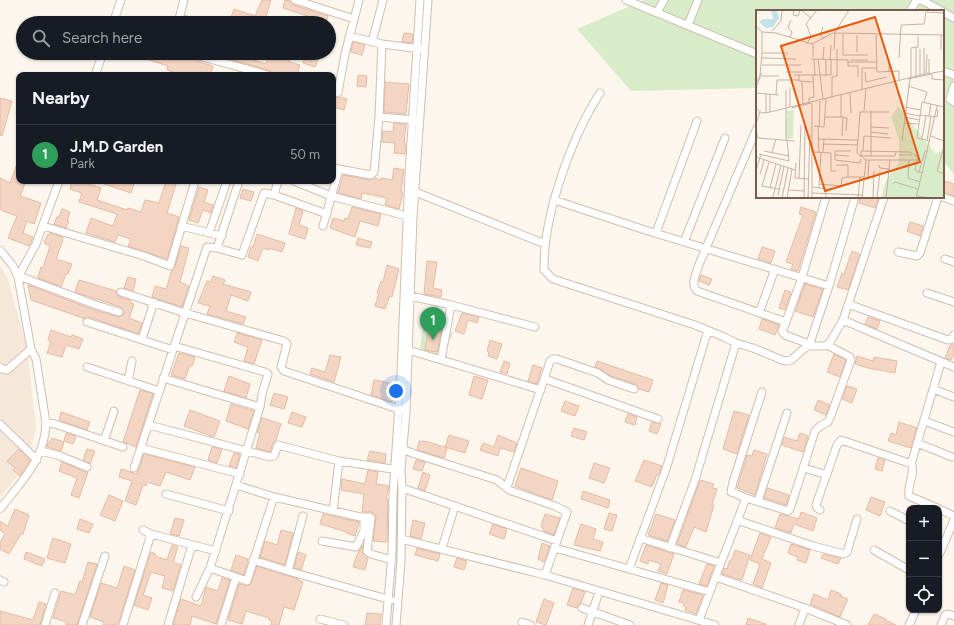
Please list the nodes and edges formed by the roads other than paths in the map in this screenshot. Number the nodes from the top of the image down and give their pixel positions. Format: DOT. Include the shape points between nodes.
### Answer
graph roads {
  1 [pos="121,0"];
  2 [pos="184,0"];
  3 [pos="295,0"];
  4 [pos="358,0"];
  5 [pos="383,0"];
  6 [pos="420,0"];
  7 [pos="428,0"];
  8 [pos="626,0"];
  9 [pos="664,0"];
  10 [pos="698,0"];
  11 [pos="920,0"];
  12 [pos="634,2"];
  13 [pos="911,10"];
  14 [pos="939,10"];
  15 [pos="657,12"];
  16 [pos="944,13"];
  17 [pos="115,16"];
  18 [pos="180,16"];
  19 [pos="954,18"];
  20 [pos="354,19"];
  21 [pos="688,25"];
  22 [pos="349,36"];
  23 [pos="372,42"];
  24 [pos="382,44"];
  25 [pos="417,48"];
  26 [pos="425,48"];
  27 [pos="756,54"];
  28 [pos="100,60"];
  29 [pos="213,60"];
  30 [pos="944,71"];
  31 [pos="96,72"];
  32 [pos="257,72"];
  33 [pos="954,75"];
  34 [pos="954,86"];
  35 [pos="600,92"];
  36 [pos="336,93"];
  37 [pos="954,102"];
  38 [pos="379,117"];
  39 [pos="416,120"];
  40 [pos="697,121"];
  41 [pos="756,130"];
  42 [pos="725,138"];
  43 [pos="749,146"];
  44 [pos="756,150"];
  45 [pos="336,168"];
  46 [pos="58,184"];
  47 [pos="194,184"];
  48 [pos="226,184"];
  49 [pos="238,184"];
  50 [pos="277,184"];
  51 [pos="307,184"];
  52 [pos="333,184"];
  53 [pos="412,191"];
  54 [pos="274,195"];
  55 [pos="331,196"];
  56 [pos="944,197"];
  57 [pos="826,198"];
  58 [pos="855,198"];
  59 [pos="884,198"];
  60 [pos="938,198"];
  61 [pos="554,200"];
  62 [pos="954,201"];
  63 [pos="327,214"];
  64 [pos="407,216"];
  65 [pos="43,226"];
  66 [pos="181,226"];
  67 [pos="323,226"];
  68 [pos="210,233"];
  69 [pos="656,233"];
  70 [pos="222,236"];
  71 [pos="684,242"];
  72 [pos="545,244"];
  73 [pos="217,248"];
  74 [pos="706,249"];
  75 [pos="0,250"];
  76 [pos="898,252"];
  77 [pos="945,259"];
  78 [pos="954,262"];
  79 [pos="775,269"];
  80 [pos="19,276"];
  81 [pos="802,277"];
  82 [pos="829,286"];
  83 [pos="121,292"];
  84 [pos="927,293"];
  85 [pos="407,295"];
  86 [pos="154,302"];
  87 [pos="954,302"];
  88 [pos="451,304"];
  89 [pos="848,304"];
  90 [pos="120,312"];
  91 [pos="185,313"];
  92 [pos="759,313"];
  93 [pos="843,320"];
  94 [pos="87,322"];
  95 [pos="786,322"];
  96 [pos="535,327"];
  97 [pos="708,330"];
  98 [pos="954,335"];
  99 [pos="142,339"];
  100 [pos="736,343"];
  101 [pos="809,345"];
  102 [pos="827,345"];
  103 [pos="31,348"];
  104 [pos="174,348"];
  105 [pos="405,350"];
  106 [pos="441,360"];
  107 [pos="132,362"];
  108 [pos="941,362"];
  109 [pos="0,367"];
  110 [pos="87,367"];
  111 [pos="954,367"];
  112 [pos="163,378"];
  113 [pos="128,380"];
  114 [pos="544,380"];
  115 [pos="634,388"];
  116 [pos="933,389"];
  117 [pos="541,390"];
  118 [pos="159,391"];
  119 [pos="762,392"];
  120 [pos="954,397"];
  121 [pos="260,407"];
  122 [pos="398,409"];
  123 [pos="114,411"];
  124 [pos="406,412"];
  125 [pos="787,413"];
  126 [pos="658,419"];
  127 [pos="924,421"];
  128 [pos="46,423"];
  129 [pos="0,424"];
  130 [pos="149,425"];
  131 [pos="954,432"];
  132 [pos="104,441"];
  133 [pos="917,443"];
  134 [pos="123,447"];
  135 [pos="141,448"];
  136 [pos="402,449"];
  137 [pos="247,450"];
  138 [pos="41,451"];
  139 [pos="952,456"];
  140 [pos="37,460"];
  141 [pos="338,461"];
  142 [pos="911,462"];
  143 [pos="87,467"];
  144 [pos="134,468"];
  145 [pos="804,468"];
  146 [pos="398,470"];
  147 [pos="240,474"];
  148 [pos="827,475"];
  149 [pos="236,485"];
  150 [pos="506,487"];
  151 [pos="402,488"];
  152 [pos="166,494"];
  153 [pos="274,497"];
  154 [pos="746,498"];
  155 [pos="758,501"];
  156 [pos="931,505"];
  157 [pos="455,506"];
  158 [pos="0,509"];
  159 [pos="820,510"];
  160 [pos="942,510"];
  161 [pos="229,511"];
  162 [pos="333,511"];
  163 [pos="890,511"];
  164 [pos="303,516"];
  165 [pos="954,516"];
  166 [pos="364,517"];
  167 [pos="857,519"];
  168 [pos="906,519"];
  169 [pos="737,520"];
  170 [pos="954,520"];
  171 [pos="143,530"];
  172 [pos="151,534"];
  173 [pos="942,537"];
  174 [pos="640,538"];
  175 [pos="401,539"];
  176 [pos="946,539"];
  177 [pos="322,541"];
  178 [pos="192,545"];
  179 [pos="556,545"];
  180 [pos="442,548"];
  181 [pos="670,548"];
  182 [pos="942,548"];
  183 [pos="874,550"];
  184 [pos="216,551"];
  185 [pos="105,556"];
  186 [pos="253,560"];
  187 [pos="392,560"];
  188 [pos="721,563"];
  189 [pos="210,568"];
  190 [pos="906,568"];
  191 [pos="628,569"];
  192 [pos="288,571"];
  193 [pos="545,575"];
  194 [pos="236,577"];
  195 [pos="716,577"];
  196 [pos="598,592"];
  197 [pos="710,592"];
  198 [pos="55,593"];
  199 [pos="196,597"];
  200 [pos="388,600"];
  201 [pos="398,601"];
  202 [pos="582,608"];
  203 [pos="805,608"];
  204 [pos="592,612"];
  205 [pos="915,613"];
  206 [pos="954,616"];
  207 [pos="320,619"];
  208 [pos="699,620"];
  209 [pos="522,622"];
  210 [pos="45,625"];
  211 [pos="82,625"];
  212 [pos="123,625"];
  213 [pos="168,625"];
  214 [pos="221,625"];
  215 [pos="344,625"];
  216 [pos="386,625"];
  217 [pos="396,625"];
  218 [pos="531,625"];
  219 [pos="588,625"];
  220 [pos="630,625"];
  221 [pos="715,625"];
  222 [pos="799,625"];
  223 [pos="847,625"];
  224 [pos="909,625"];
  225 [pos="941,625"];
  1 -- 17 [label="street"];
  2 -- 18 [label="street"];
  3 -- 20 [label="street"];
  4 -- 20 [label="street"];
  5 -- 23 [label="street"];
  6 -- 25 [label="street"];
  7 -- 26 [label="street"];
  8 -- 12 [label="street"];
  9 -- 15 [label="street"];
  10 -- 21 [label="street"];
  11 -- 13 [label="street" via="916,1"];
  11 -- 14 [label="street"];
  12 -- 15 [label="street"];
  15 -- 21 [label="street"];
  16 -- 19 [label="street"];
  20 -- 22 [label="street"];
  21 -- 27 [label="street"];
  22 -- 23 [label="street"];
  22 -- 36 [label="street"];
  23 -- 24 [label="street"];
  24 -- 25 [label="street"];
  24 -- 38 [label="street"];
  25 -- 26 [label="street"];
  25 -- 39 [label="street"];
  26 -- 39 [label="street"];
  28 -- 31 [label="street"];
  29 -- 32 [label="street"];
  30 -- 33 [label="street"];
  34 -- 37 [label="street" via="950,99"];
  35 -- 61 [label="street" via="588,112"];
  38 -- 39 [label="street"];
  38 -- 45 [label="street" via="373,174"];
  39 -- 53 [label="street"];
  40 -- 69 [label="street"];
  41 -- 43 [label="street"];
  42 -- 71 [label="street"];
  43 -- 44 [label="street"];
  43 -- 74 [label="street"];
  46 -- 65 [label="street"];
  47 -- 66 [label="street"];
  48 -- 68 [label="street"];
  49 -- 70 [label="street"];
  50 -- 54 [label="street"];
  51 -- 55 [label="street"];
  52 -- 55 [label="street"];
  53 -- 64 [label="street"];
  53 -- 72 [label="street"];
  53 -- 85 [label="street" via="413,217"];
  54 -- 63 [label="street"];
  54 -- 73 [label="street" via="264,194 243,254"];
  55 -- 63 [label="street"];
  55 -- 64 [label="street"];
  56 -- 62 [label="street"];
  57 -- 81 [label="street"];
  58 -- 82 [label="street"];
  59 -- 89 [label="street"];
  60 -- 76 [label="street" via="920,253 914,256"];
  61 -- 69 [label="street"];
  61 -- 72 [label="street"];
  63 -- 67 [label="street"];
  64 -- 85 [label="street"];
  65 -- 66 [label="street" via="170,266"];
  65 -- 80 [label="street" via="33,252"];
  66 -- 68 [label="street"];
  68 -- 70 [label="street"];
  69 -- 71 [label="street"];
  70 -- 73 [label="street"];
  71 -- 74 [label="street"];
  72 -- 97 [label="street" via="544,270 553,279"];
  73 -- 91 [label="street" via="206,247"];
  74 -- 79 [label="street"];
  74 -- 92 [label="street" via="693,284 695,289"];
  75 -- 80 [label="street"];
  77 -- 78 [label="street"];
  79 -- 81 [label="street"];
  79 -- 92 [label="street"];
  80 -- 90 [label="street"];
  80 -- 103 [label="street"];
  81 -- 82 [label="street"];
  81 -- 95 [label="street"];
  82 -- 101 [label="street"];
  83 -- 86 [label="street"];
  84 -- 87 [label="street"];
  85 -- 88 [label="street"];
  85 -- 105 [label="street"];
  86 -- 91 [label="street"];
  86 -- 99 [label="street"];
  88 -- 96 [label="street"];
  88 -- 106 [label="street"];
  89 -- 93 [label="street"];
  89 -- 98 [label="street" via="948,340"];
  91 -- 104 [label="street"];
  91 -- 122 [label="street" via="284,341 287,344 281,366 284,371"];
  92 -- 95 [label="street"];
  93 -- 102 [label="street"];
  93 -- 108 [label="street"];
  94 -- 99 [label="street"];
  95 -- 101 [label="street" via="782,334"];
  97 -- 100 [label="street"];
  97 -- 174 [label="street" via="666,469"];
  99 -- 104 [label="street"];
  100 -- 101 [label="street" via="787,361"];
  100 -- 181 [label="street" via="695,480"];
  101 -- 102 [label="street"];
  102 -- 145 [label="street" via="850,357 851,360 830,418 815,432"];
  103 -- 109 [label="street" via="7,370"];
  103 -- 128 [label="street" via="36,359"];
  104 -- 112 [label="street"];
  104 -- 121 [label="street" via="267,373"];
  105 -- 106 [label="street"];
  105 -- 122 [label="street"];
  105 -- 124 [label="street"];
  106 -- 117 [label="street"];
  107 -- 113 [label="street"];
  108 -- 111 [label="street"];
  108 -- 116 [label="street"];
  110 -- 113 [label="street"];
  112 -- 118 [label="street"];
  112 -- 121 [label="street"];
  113 -- 118 [label="street"];
  114 -- 115 [label="street" via="550,361 557,359"];
  114 -- 117 [label="street"];
  114 -- 126 [label="street" via="548,379"];
  116 -- 120 [label="street"];
  116 -- 127 [label="street"];
  117 -- 150 [label="street"];
  118 -- 130 [label="street"];
  119 -- 154 [label="street" via="731,488 733,493"];
  121 -- 137 [label="street"];
  122 -- 124 [label="street"];
  122 -- 146 [label="street"];
  123 -- 132 [label="street"];
  124 -- 136 [label="street"];
  125 -- 155 [label="street"];
  127 -- 131 [label="street"];
  127 -- 133 [label="street"];
  128 -- 132 [label="street"];
  128 -- 138 [label="street"];
  129 -- 140 [label="street"];
  130 -- 135 [label="street"];
  130 -- 137 [label="street"];
  132 -- 134 [label="street"];
  133 -- 139 [label="street"];
  133 -- 142 [label="street"];
  135 -- 144 [label="street"];
  135 -- 147 [label="street"];
  136 -- 146 [label="street"];
  136 -- 150 [label="street" via="497,480"];
  137 -- 141 [label="street" via="272,457 278,445"];
  137 -- 147 [label="street"];
  138 -- 140 [label="street"];
  138 -- 143 [label="street"];
  140 -- 158 [label="street"];
  141 -- 146 [label="street"];
  141 -- 162 [label="street"];
  142 -- 148 [label="street" via="841,440"];
  142 -- 156 [label="street" via="914,470 910,496"];
  145 -- 148 [label="street"];
  145 -- 155 [label="street" via="790,509"];
  146 -- 151 [label="street"];
  146 -- 187 [label="street"];
  147 -- 149 [label="street"];
  148 -- 159 [label="street" via="816,505"];
  149 -- 153 [label="street"];
  149 -- 161 [label="street"];
  150 -- 179 [label="street" via="567,512"];
  151 -- 157 [label="street"];
  151 -- 175 [label="street"];
  152 -- 161 [label="street"];
  153 -- 162 [label="street"];
  153 -- 186 [label="street"];
  154 -- 155 [label="street"];
  154 -- 169 [label="street"];
  157 -- 179 [label="street"];
  157 -- 180 [label="street"];
  160 -- 165 [label="street"];
  161 -- 184 [label="street"];
  162 -- 166 [label="street"];
  163 -- 168 [label="street"];
  164 -- 192 [label="street"];
  166 -- 177 [label="street" via="364,531 356,547"];
  166 -- 187 [label="street" via="371,518 367,551"];
  167 -- 169 [label="street" via="847,552 844,554"];
  169 -- 188 [label="street"];
  170 -- 176 [label="street"];
  171 -- 172 [label="street"];
  172 -- 178 [label="street"];
  172 -- 212 [label="street"];
  173 -- 176 [label="street"];
  174 -- 181 [label="street"];
  174 -- 191 [label="street"];
  175 -- 180 [label="street"];
  175 -- 201 [label="street"];
  176 -- 182 [label="street"];
  178 -- 184 [label="street"];
  178 -- 213 [label="street"];
  179 -- 191 [label="street"];
  179 -- 193 [label="street"];
  180 -- 193 [label="street"];
  181 -- 188 [label="street"];
  183 -- 190 [label="street"];
  184 -- 189 [label="street"];
  185 -- 211 [label="street"];
  186 -- 192 [label="street"];
  186 -- 194 [label="street" via="247,581"];
  187 -- 200 [label="street"];
  188 -- 195 [label="street"];
  189 -- 194 [label="street"];
  189 -- 199 [label="street"];
  191 -- 197 [label="street"];
  192 -- 200 [label="street"];
  193 -- 196 [label="street"];
  194 -- 214 [label="street"];
  195 -- 197 [label="street"];
  195 -- 203 [label="street"];
  196 -- 204 [label="street"];
  196 -- 208 [label="street"];
  197 -- 208 [label="street"];
  198 -- 210 [label="street"];
  200 -- 201 [label="street"];
  200 -- 216 [label="street"];
  201 -- 217 [label="street"];
  202 -- 204 [label="street"];
  203 -- 222 [label="street"];
  203 -- 223 [label="street"];
  204 -- 219 [label="street"];
  204 -- 220 [label="street"];
  205 -- 224 [label="street"];
  206 -- 225 [label="street" via="945,615"];
  207 -- 215 [label="street"];
  208 -- 221 [label="street"];
  209 -- 218 [label="street"];
}
